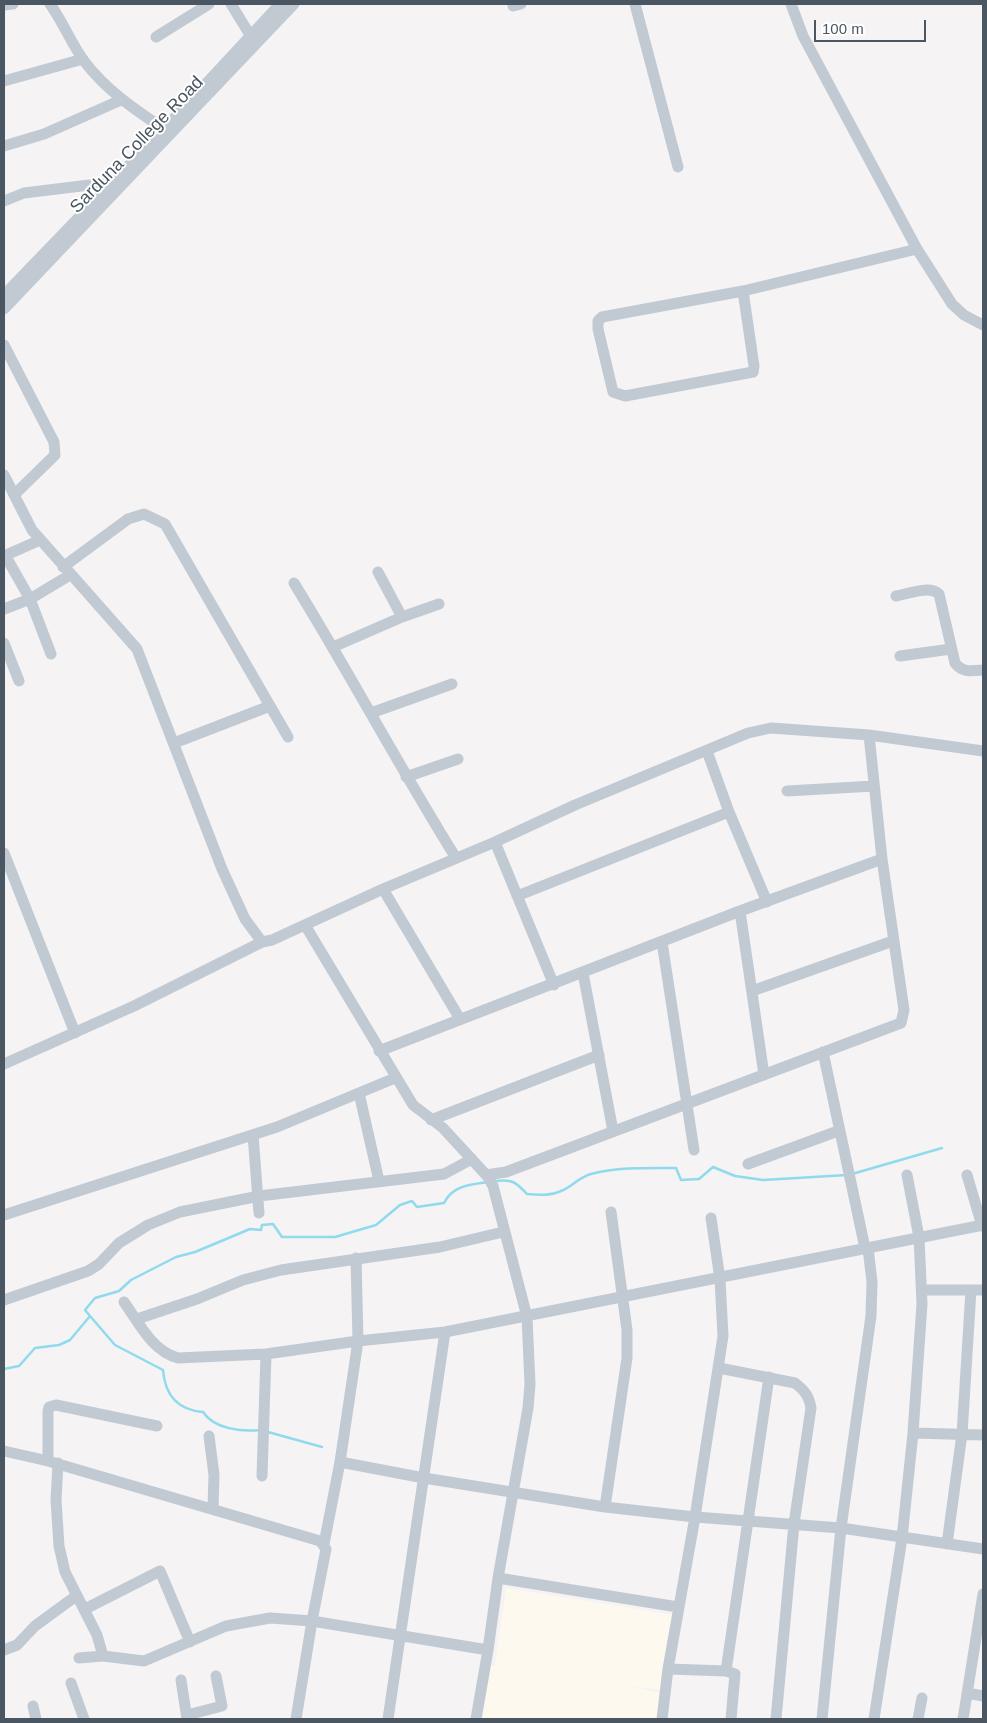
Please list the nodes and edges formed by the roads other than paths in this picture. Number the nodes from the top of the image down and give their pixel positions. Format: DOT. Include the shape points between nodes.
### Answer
graph roads {
  1 [pos="12,4"];
  2 [pos="209,4"];
  3 [pos="231,4"];
  4 [pos="280,4"];
  5 [pos="294,4"];
  6 [pos="635,4"];
  7 [pos="791,4"];
  8 [pos="4,5"];
  9 [pos="55,5"];
  10 [pos="250,35"];
  11 [pos="156,37"];
  12 [pos="83,59"];
  13 [pos="4,81"];
  14 [pos="121,100"];
  15 [pos="164,128"];
  16 [pos="4,146"];
  17 [pos="678,167"];
  18 [pos="114,182"];
  19 [pos="4,201"];
  20 [pos="917,248"];
  21 [pos="743,291"];
  22 [pos="4,295"];
  23 [pos="4,310"];
  24 [pos="983,325"];
  25 [pos="4,345"];
  26 [pos="4,475"];
  27 [pos="14,495"];
  28 [pos="40,540"];
  29 [pos="4,555"];
  30 [pos="67,571"];
  31 [pos="378,572"];
  32 [pos="294,583"];
  33 [pos="896,596"];
  34 [pos="30,599"];
  35 [pos="439,604"];
  36 [pos="4,609"];
  37 [pos="402,617"];
  38 [pos="4,642"];
  39 [pos="333,647"];
  40 [pos="951,649"];
  41 [pos="51,654"];
  42 [pos="900,656"];
  43 [pos="983,670"];
  44 [pos="19,681"];
  45 [pos="452,684"];
  46 [pos="270,706"];
  47 [pos="371,713"];
  48 [pos="869,735"];
  49 [pos="288,737"];
  50 [pos="174,743"];
  51 [pos="707,751"];
  52 [pos="983,751"];
  53 [pos="458,759"];
  54 [pos="406,777"];
  55 [pos="874,786"];
  56 [pos="787,791"];
  57 [pos="729,812"];
  58 [pos="495,842"];
  59 [pos="4,853"];
  60 [pos="456,858"];
  61 [pos="882,859"];
  62 [pos="383,888"];
  63 [pos="516,896"];
  64 [pos="767,902"];
  65 [pos="740,911"];
  66 [pos="305,925"];
  67 [pos="893,941"];
  68 [pos="262,942"];
  69 [pos="662,942"];
  70 [pos="584,973"];
  71 [pos="554,985"];
  72 [pos="752,991"];
  73 [pos="460,1019"];
  74 [pos="75,1033"];
  75 [pos="379,1052"];
  76 [pos="823,1052"];
  77 [pos="599,1055"];
  78 [pos="4,1064"];
  79 [pos="764,1075"];
  80 [pos="395,1078"];
  81 [pos="359,1093"];
  82 [pos="687,1104"];
  83 [pos="431,1120"];
  84 [pos="613,1131"];
  85 [pos="838,1131"];
  86 [pos="254,1135"];
  87 [pos="694,1150"];
  88 [pos="472,1159"];
  89 [pos="748,1164"];
  90 [pos="907,1175"];
  91 [pos="967,1175"];
  92 [pos="489,1179"];
  93 [pos="379,1181"];
  94 [pos="260,1196"];
  95 [pos="611,1212"];
  96 [pos="259,1213"];
  97 [pos="4,1215"];
  98 [pos="711,1218"];
  99 [pos="983,1226"];
  100 [pos="503,1232"];
  101 [pos="918,1237"];
  102 [pos="867,1248"];
  103 [pos="356,1258"];
  104 [pos="720,1279"];
  105 [pos="922,1290"];
  106 [pos="971,1290"];
  107 [pos="983,1290"];
  108 [pos="622,1296"];
  109 [pos="4,1300"];
  110 [pos="124,1302"];
  111 [pos="527,1317"];
  112 [pos="137,1319"];
  113 [pos="445,1332"];
  114 [pos="358,1341"];
  115 [pos="266,1354"];
  116 [pos="719,1368"];
  117 [pos="769,1377"];
  118 [pos="157,1426"];
  119 [pos="913,1433"];
  120 [pos="962,1434"];
  121 [pos="983,1435"];
  122 [pos="209,1436"];
  123 [pos="4,1451"];
  124 [pos="53,1462"];
  125 [pos="340,1462"];
  126 [pos="262,1476"];
  127 [pos="424,1478"];
  128 [pos="515,1493"];
  129 [pos="605,1507"];
  130 [pos="213,1508"];
  131 [pos="695,1518"];
  132 [pos="748,1521"];
  133 [pos="794,1524"];
  134 [pos="842,1528"];
  135 [pos="902,1538"];
  136 [pos="324,1544"];
  137 [pos="947,1544"];
  138 [pos="983,1549"];
  139 [pos="498,1578"];
  140 [pos="983,1594"];
  141 [pos="76,1596"];
  142 [pos="678,1607"];
  143 [pos="85,1609"];
  144 [pos="312,1621"];
  145 [pos="400,1635"];
  146 [pos="190,1642"];
  147 [pos="4,1650"];
  148 [pos="488,1650"];
  149 [pos="103,1656"];
  150 [pos="79,1658"];
  151 [pos="668,1669"];
  152 [pos="726,1672"];
  153 [pos="216,1676"];
  154 [pos="181,1680"];
  155 [pos="71,1683"];
  156 [pos="967,1693"];
  157 [pos="983,1696"];
  158 [pos="922,1698"];
  159 [pos="33,1706"];
  160 [pos="187,1717"];
  161 [pos="36,1719"];
  162 [pos="84,1719"];
  163 [pos="296,1719"];
  164 [pos="388,1719"];
  165 [pos="476,1719"];
  166 [pos="662,1719"];
  167 [pos="731,1719"];
  168 [pos="776,1719"];
  169 [pos="822,1719"];
  170 [pos="874,1719"];
  171 [pos="918,1719"];
  172 [pos="963,1719"];
  1 -- 8 [label="street"];
  2 -- 11 [label="street"];
  3 -- 10 [label="street"];
  4 -- 10 [label="street, Sarduna College Road"];
  5 -- 23 [label="street, Sarduna College Road"];
  6 -- 17 [label="street"];
  7 -- 20 [label="street" via="803,36"];
  9 -- 12 [label="street"];
  10 -- 15 [label="street, Sarduna College Road"];
  12 -- 13 [label="street"];
  12 -- 14 [label="street"];
  14 -- 15 [label="street"];
  14 -- 16 [label="street" via="44,134"];
  15 -- 18 [label="street, Sarduna College Road"];
  18 -- 19 [label="street" via="24,193"];
  18 -- 22 [label="street, Sarduna College Road"];
  20 -- 21 [label="street"];
  20 -- 24 [label="street" via="952,304"];
  21 -- 21 [label="street" via="598,321 613,392 625,396 753,372"];
  25 -- 27 [label="street" via="54,442 55,455"];
  26 -- 27 [label="street"];
  27 -- 28 [label="street"];
  28 -- 29 [label="street"];
  28 -- 30 [label="street"];
  29 -- 34 [label="street"];
  30 -- 34 [label="street"];
  30 -- 46 [label="street" via="128,519 144,514 165,524"];
  30 -- 50 [label="street" via="137,650"];
  31 -- 37 [label="street"];
  32 -- 39 [label="street"];
  33 -- 40 [label="street" via="928,590 939,594"];
  34 -- 36 [label="street"];
  34 -- 41 [label="street"];
  35 -- 37 [label="street"];
  37 -- 39 [label="street"];
  38 -- 44 [label="street"];
  39 -- 47 [label="street"];
  40 -- 42 [label="street"];
  40 -- 43 [label="street" via="960,669"];
  45 -- 47 [label="street"];
  46 -- 49 [label="street"];
  46 -- 50 [label="street"];
  47 -- 54 [label="street"];
  48 -- 51 [label="street" via="770,728 748,733"];
  48 -- 52 [label="street"];
  48 -- 55 [label="street"];
  50 -- 68 [label="street" via="222,869 245,919"];
  51 -- 57 [label="street"];
  51 -- 58 [label="street" via="607,791"];
  53 -- 54 [label="street"];
  54 -- 60 [label="street"];
  55 -- 56 [label="street"];
  55 -- 61 [label="street"];
  57 -- 63 [label="street"];
  57 -- 64 [label="street"];
  58 -- 60 [label="street"];
  58 -- 63 [label="street"];
  59 -- 74 [label="street"];
  60 -- 62 [label="street"];
  61 -- 64 [label="street"];
  61 -- 67 [label="street"];
  62 -- 66 [label="street"];
  62 -- 73 [label="street"];
  63 -- 71 [label="street"];
  64 -- 65 [label="street"];
  65 -- 69 [label="street"];
  65 -- 72 [label="street"];
  66 -- 68 [label="street"];
  66 -- 75 [label="street"];
  67 -- 72 [label="street"];
  67 -- 76 [label="street" via="904,1010 901,1023"];
  68 -- 74 [label="street"];
  69 -- 70 [label="street"];
  69 -- 82 [label="street"];
  70 -- 71 [label="street"];
  70 -- 77 [label="street"];
  71 -- 73 [label="street"];
  72 -- 79 [label="street"];
  73 -- 75 [label="street"];
  74 -- 78 [label="street"];
  75 -- 80 [label="street"];
  76 -- 79 [label="street"];
  76 -- 85 [label="street"];
  77 -- 83 [label="street"];
  77 -- 84 [label="street"];
  79 -- 82 [label="street"];
  80 -- 81 [label="street"];
  80 -- 83 [label="street" via="413,1105"];
  81 -- 86 [label="street"];
  81 -- 93 [label="street"];
  82 -- 84 [label="street"];
  82 -- 87 [label="street"];
  83 -- 88 [label="street"];
  84 -- 92 [label="street"];
  85 -- 89 [label="street"];
  85 -- 102 [label="street"];
  86 -- 94 [label="street"];
  86 -- 97 [label="street"];
  88 -- 92 [label="street"];
  88 -- 93 [label="street" via="444,1174"];
  90 -- 101 [label="street"];
  91 -- 99 [label="street"];
  92 -- 100 [label="street"];
  93 -- 94 [label="street"];
  94 -- 96 [label="street"];
  94 -- 109 [label="street" via="180,1212 148,1225 119,1243 88,1271"];
  95 -- 108 [label="street"];
  98 -- 104 [label="street"];
  99 -- 101 [label="street"];
  100 -- 103 [label="street" via="440,1247"];
  100 -- 111 [label="street"];
  101 -- 102 [label="street"];
  101 -- 105 [label="street"];
  102 -- 104 [label="street"];
  102 -- 134 [label="street" via="871,1316"];
  103 -- 112 [label="street" via="281,1270 243,1280"];
  103 -- 114 [label="street"];
  104 -- 108 [label="street"];
  104 -- 116 [label="street" via="723,1320"];
  105 -- 106 [label="street"];
  105 -- 119 [label="street"];
  106 -- 107 [label="street"];
  106 -- 120 [label="street"];
  108 -- 111 [label="street"];
  108 -- 129 [label="street" via="627,1358"];
  110 -- 112 [label="street"];
  111 -- 113 [label="street"];
  111 -- 128 [label="street" via="530,1392"];
  112 -- 115 [label="street" via="156,1346 178,1358"];
  113 -- 114 [label="street"];
  113 -- 127 [label="street"];
  114 -- 115 [label="street"];
  114 -- 125 [label="street"];
  115 -- 126 [label="street"];
  116 -- 117 [label="street"];
  116 -- 131 [label="street"];
  117 -- 132 [label="street"];
  117 -- 133 [label="street" via="805,1390 811,1408"];
  118 -- 124 [label="street" via="56,1405 49,1407"];
  119 -- 120 [label="street"];
  119 -- 135 [label="street"];
  120 -- 121 [label="street"];
  120 -- 137 [label="street"];
  122 -- 130 [label="street" via="214,1475"];
  123 -- 124 [label="street"];
  124 -- 130 [label="street"];
  124 -- 141 [label="street" via="59,1546"];
  125 -- 127 [label="street"];
  125 -- 136 [label="street"];
  127 -- 128 [label="street"];
  127 -- 145 [label="street"];
  128 -- 129 [label="street"];
  128 -- 139 [label="street"];
  129 -- 131 [label="street"];
  130 -- 136 [label="street"];
  131 -- 132 [label="street"];
  131 -- 142 [label="street"];
  132 -- 133 [label="street"];
  132 -- 152 [label="street"];
  133 -- 134 [label="street"];
  133 -- 168 [label="street"];
  134 -- 135 [label="street"];
  134 -- 169 [label="street"];
  135 -- 137 [label="street"];
  135 -- 170 [label="street"];
  136 -- 144 [label="street" via="326,1548"];
  137 -- 138 [label="street"];
  139 -- 142 [label="street"];
  139 -- 148 [label="street"];
  140 -- 156 [label="street"];
  141 -- 143 [label="street"];
  141 -- 147 [label="street" via="35,1626 17,1645"];
  142 -- 151 [label="street"];
  143 -- 146 [label="street" via="160,1572"];
  143 -- 149 [label="street"];
  144 -- 145 [label="street"];
  144 -- 146 [label="street" via="270,1618 212,1630"];
  144 -- 163 [label="street"];
  145 -- 148 [label="street"];
  145 -- 164 [label="street"];
  146 -- 149 [label="street" via="144,1661"];
  148 -- 165 [label="street"];
  149 -- 150 [label="street"];
  151 -- 152 [label="street"];
  151 -- 166 [label="street"];
  152 -- 167 [label="street" via="735,1674"];
  153 -- 160 [label="street" via="222,1706"];
  154 -- 160 [label="street"];
  155 -- 162 [label="street"];
  156 -- 157 [label="street"];
  156 -- 172 [label="street"];
  158 -- 171 [label="street"];
  159 -- 161 [label="street"];
}
